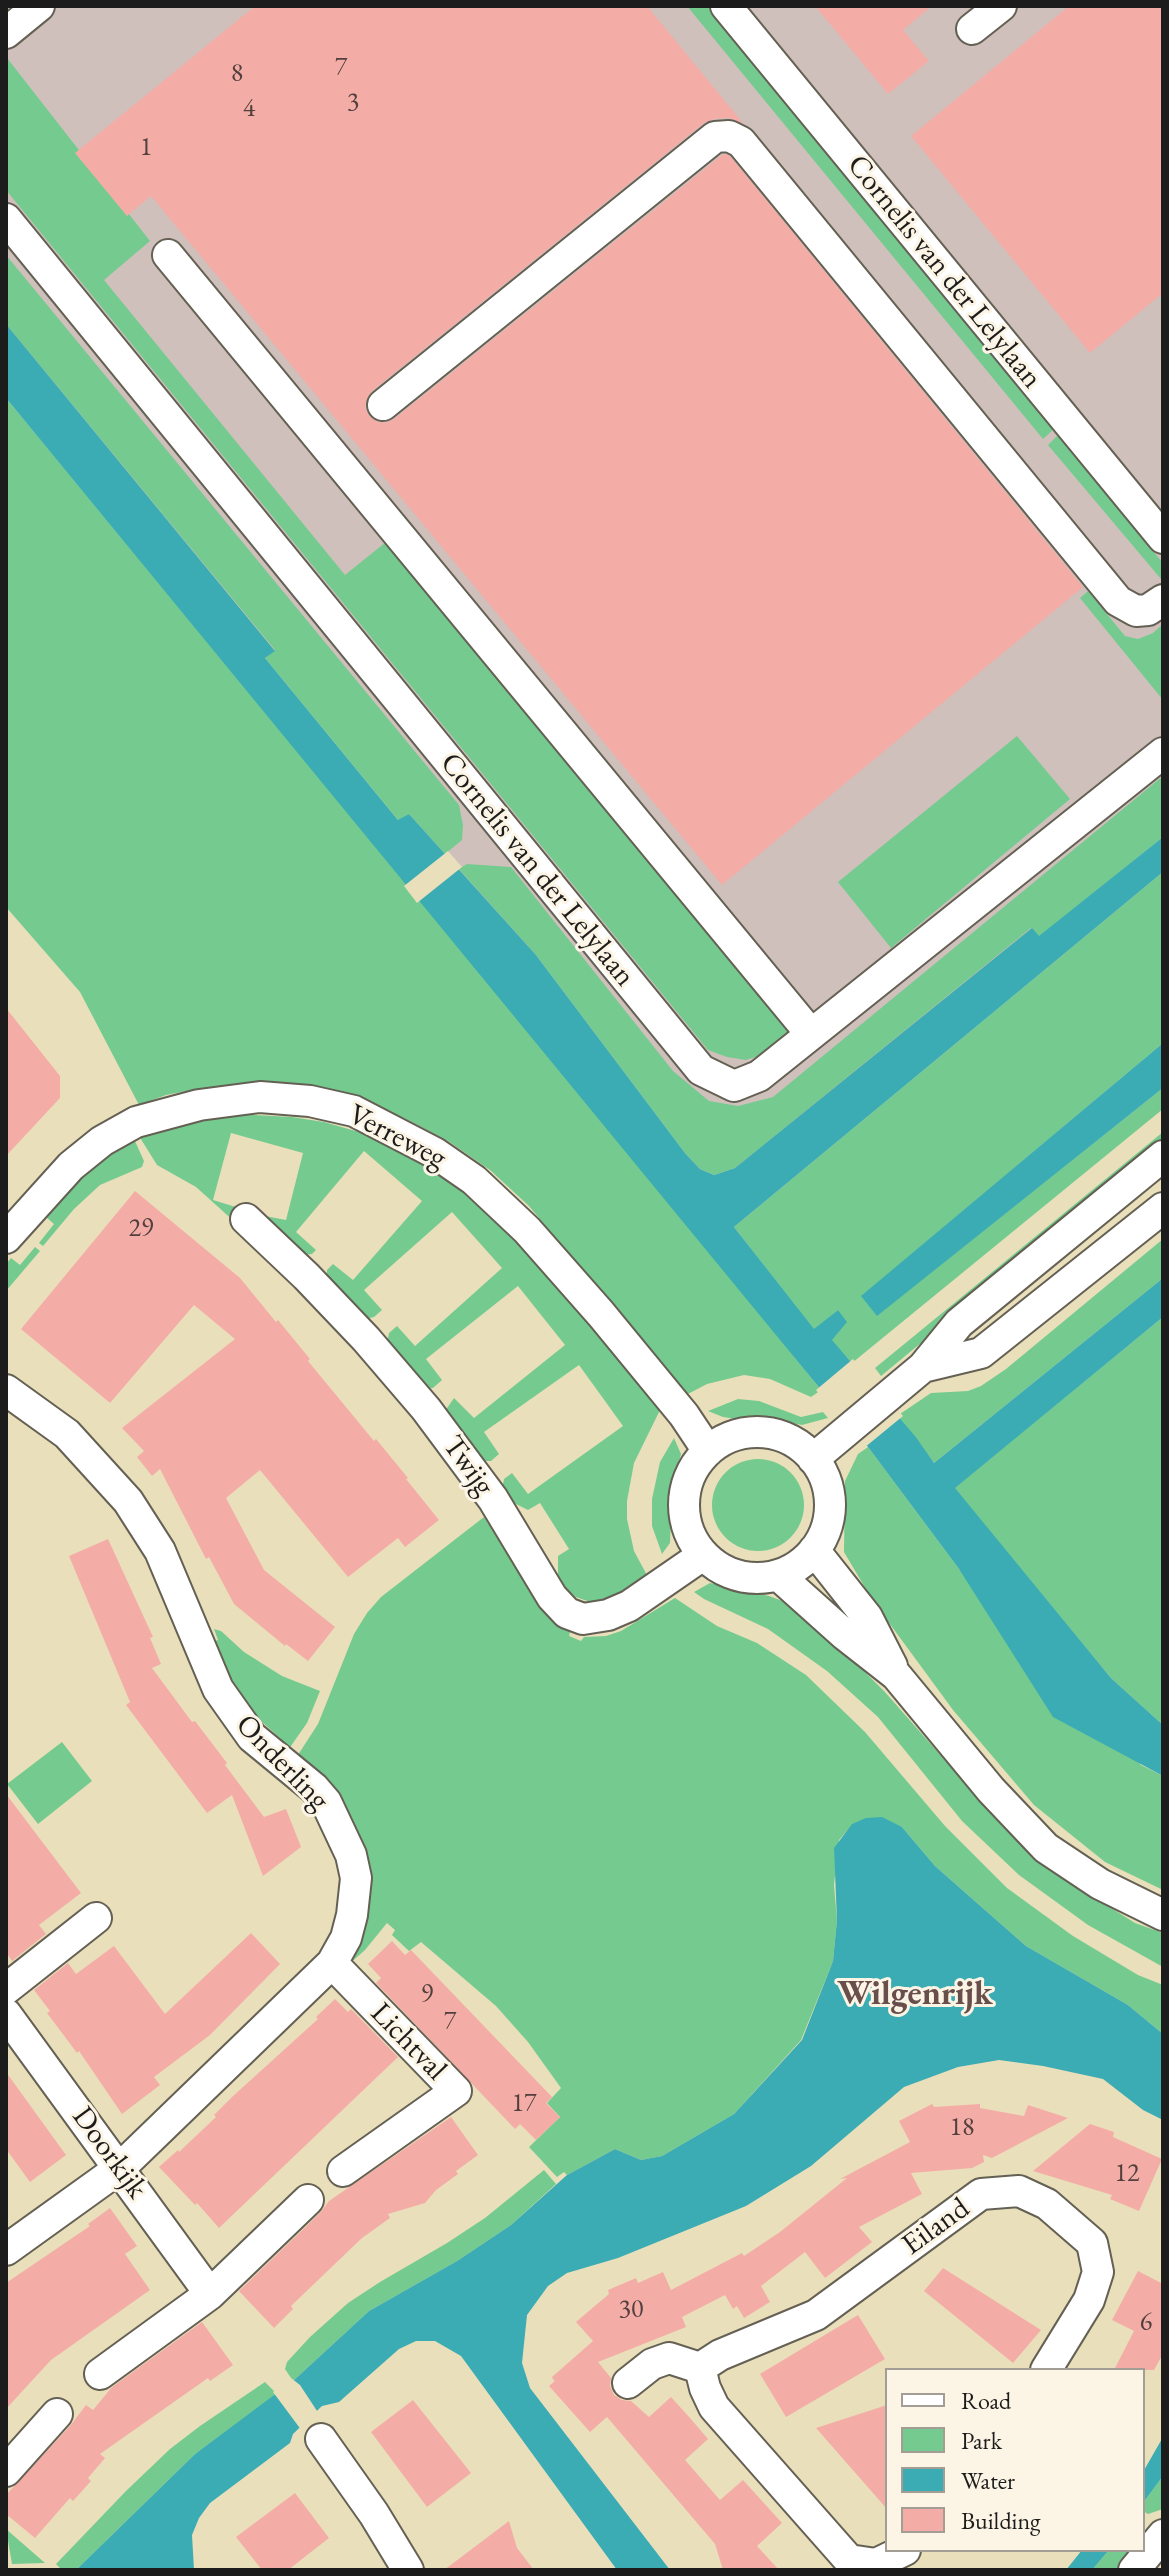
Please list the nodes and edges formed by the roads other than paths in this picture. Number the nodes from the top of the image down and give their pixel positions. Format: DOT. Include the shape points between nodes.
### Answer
graph roads {
  1 [pos="39,6"];
  2 [pos="726,6"];
  3 [pos="1001,6"];
  4 [pos="972,29"];
  5 [pos="6,33"];
  6 [pos="6,219"];
  7 [pos="168,255"];
  8 [pos="383,405"];
  9 [pos="1163,538"];
  10 [pos="1163,600"];
  11 [pos="1163,753"];
  12 [pos="811,1034"];
  13 [pos="1163,1156"];
  14 [pos="1163,1208"];
  15 [pos="246,1219"];
  16 [pos="6,1238"];
  17 [pos="923,1367"];
  18 [pos="6,1390"];
  19 [pos="708,1451"];
  20 [pos="813,1459"];
  21 [pos="814,1550"];
  22 [pos="703,1555"];
  23 [pos="778,1575"];
  24 [pos="896,1675"];
  25 [pos="1163,1915"];
  26 [pos="96,1918"];
  27 [pos="332,1963"];
  28 [pos="6,1989"];
  29 [pos="6,2014"];
  30 [pos="120,2168"];
  31 [pos="343,2171"];
  32 [pos="308,2200"];
  33 [pos="6,2250"];
  34 [pos="210,2294"];
  35 [pos="700,2368"];
  36 [pos="1047,2368"];
  37 [pos="100,2374"];
  38 [pos="628,2383"];
  39 [pos="57,2414"];
  40 [pos="321,2439"];
  41 [pos="6,2471"];
  42 [pos="901,2552"];
  43 [pos="1145,2552"];
  44 [pos="843,2565"];
  45 [pos="408,2570"];
  46 [pos="1134,2570"];
  1 -- 5 [label="street"];
  2 -- 9 [label="street, Cornelis van der Lelylaan"];
  3 -- 4 [label="street"];
  6 -- 12 [label="street, Cornelis van der Lelylaan" via="701,1070 734,1086 759,1076"];
  7 -- 12 [label="street"];
  8 -- 10 [label="street" via="715,137 729,136 741,142 1118,601 1136,611"];
  11 -- 12 [label="street, Cornelis van der Lelylaan"];
  13 -- 17 [label="street" via="959,1323"];
  14 -- 17 [label="street" via="981,1353"];
  15 -- 22 [label="street, Twijg" via="356,1328 426,1409 567,1613 583,1619 608,1615"];
  16 -- 19 [label="street, Verreweg" via="71,1166 136,1122 199,1105 260,1097 354,1111 435,1153 474,1180 527,1230 621,1338"];
  17 -- 20 [label="street"];
  18 -- 27 [label="street, Onderling" via="67,1434 128,1501 160,1551 205,1662 233,1713 252,1737 326,1802 356,1878 346,1938"];
  19 -- 20 [label="street" via="739,1434 762,1432 795,1443"];
  19 -- 22 [label="street" via="688,1479 684,1502 686,1525"];
  20 -- 21 [label="street" via="830,1504 826,1528"];
  21 -- 23 [label="street" via="798,1566"];
  21 -- 24 [label="street" via="867,1617"];
  22 -- 23 [label="street" via="732,1574"];
  23 -- 24 [label="street"];
  24 -- 25 [label="street" via="1046,1848 1100,1884"];
  26 -- 28 [label="street"];
  27 -- 30 [label="street, Onderling"];
  27 -- 31 [label="street, Lichtval" via="456,2091"];
  29 -- 30 [label="street, Doorkijk"];
  30 -- 33 [label="street, Onderling"];
  30 -- 34 [label="street, Doorkijk"];
  32 -- 34 [label="street"];
  34 -- 37 [label="street"];
  35 -- 36 [label="street, Eiland" via="816,2315 981,2194 1019,2191 1047,2204 1092,2243 1098,2272 1089,2300"];
  35 -- 38 [label="street" via="669,2358"];
  35 -- 44 [label="street" via="714,2407"];
  39 -- 41 [label="street"];
  40 -- 45 [label="street"];
  42 -- 44 [label="street" via="876,2564"];
  43 -- 46 [label="street"];
}
